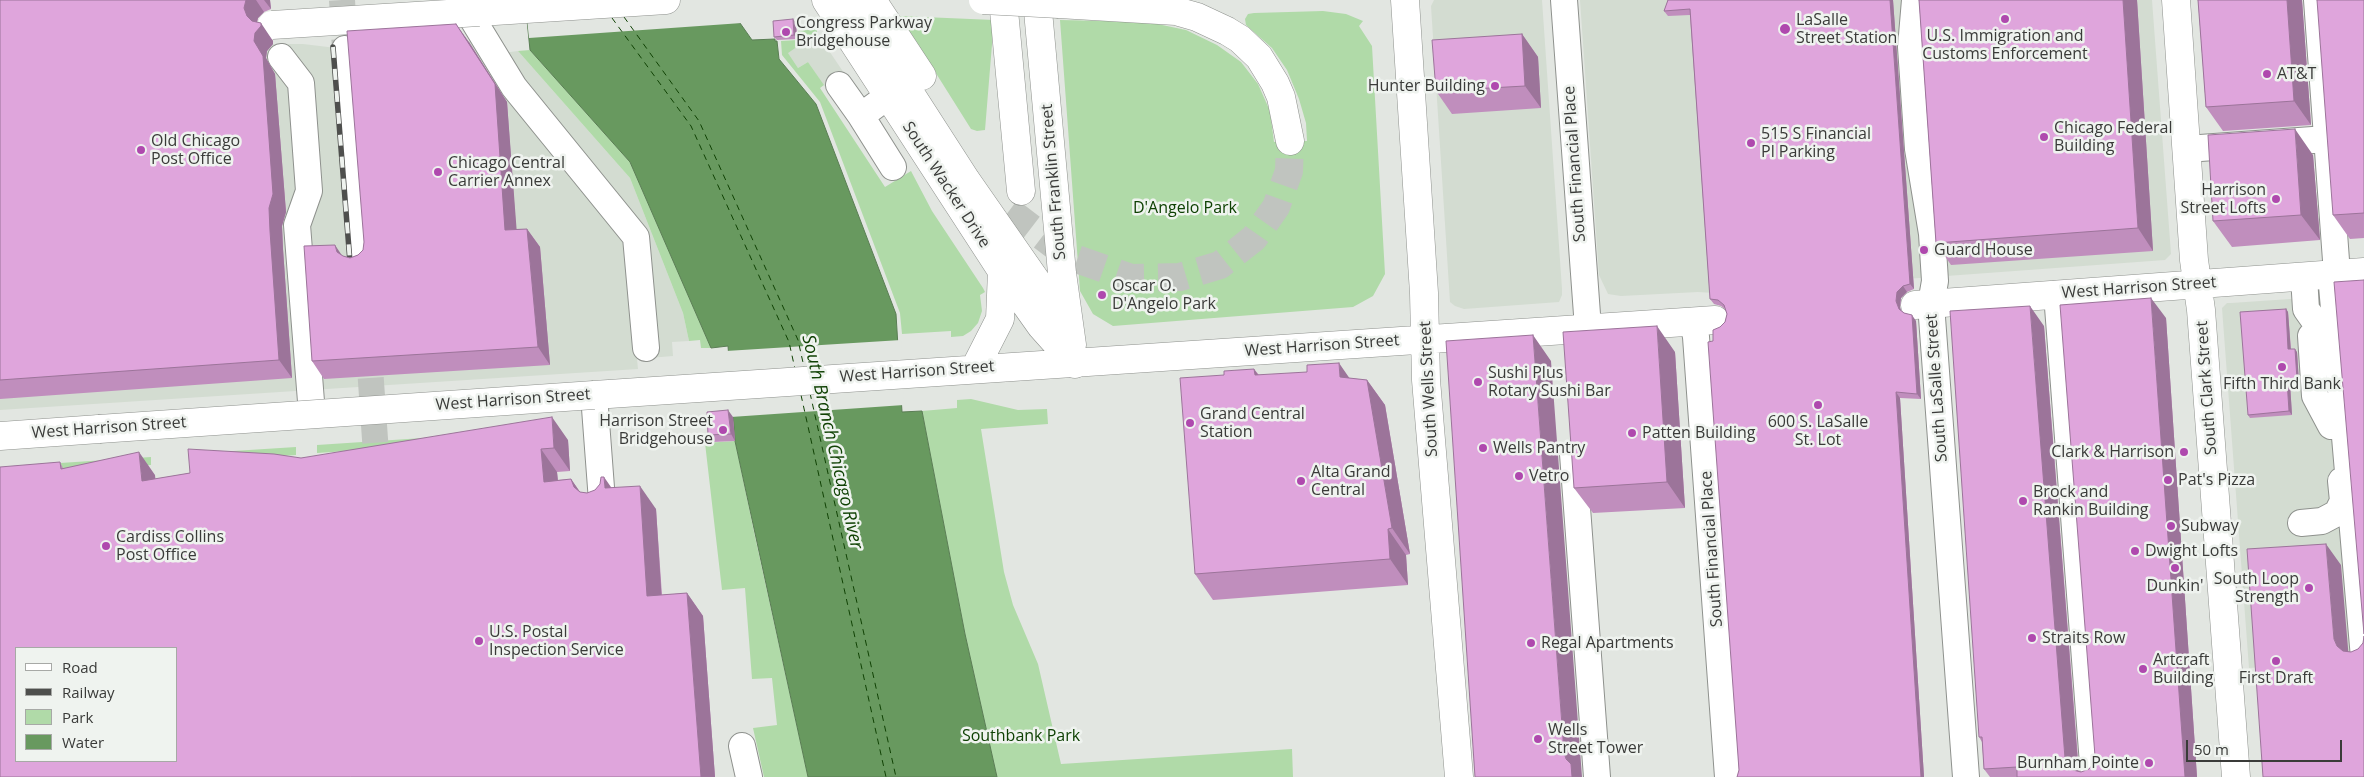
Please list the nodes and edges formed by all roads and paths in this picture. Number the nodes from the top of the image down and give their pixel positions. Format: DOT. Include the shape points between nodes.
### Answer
graph roads {
  1 [pos="666,0"];
  2 [pos="826,0"];
  3 [pos="850,0"];
  4 [pos="872,0"];
  5 [pos="983,0"];
  6 [pos="1003,0"];
  7 [pos="1405,0"];
  8 [pos="1564,0"];
  9 [pos="1915,0"];
  10 [pos="2176,0"];
  11 [pos="2317,0"];
  12 [pos="1048,2"];
  13 [pos="470,6"];
  14 [pos="272,25"];
  15 [pos="345,49"];
  16 [pos="281,57"];
  17 [pos="840,85"];
  18 [pos="888,96"];
  19 [pos="861,116"];
  20 [pos="2327,139"];
  21 [pos="1290,142"];
  22 [pos="2186,150"];
  23 [pos="893,167"];
  24 [pos="362,261"];
  25 [pos="1002,271"];
  26 [pos="2364,272"];
  27 [pos="2334,274"];
  28 [pos="2304,276"];
  29 [pos="2197,284"];
  30 [pos="2058,294"];
  31 [pos="1923,304"];
  32 [pos="1704,320"];
  33 [pos="1573,338"];
  34 [pos="1425,339"];
  35 [pos="646,348"];
  36 [pos="1075,364"];
  37 [pos="975,368"];
  38 [pos="594,395"];
  39 [pos="312,414"];
  40 [pos="1572,434"];
  41 [pos="0,436"];
  42 [pos="602,501"];
  43 [pos="2301,523"];
  44 [pos="2364,658"];
  45 [pos="742,746"];
  46 [pos="749,777"];
  47 [pos="1459,777"];
  48 [pos="1597,777"];
  49 [pos="1728,777"];
  50 [pos="1966,777"];
  51 [pos="2094,777"];
  52 [pos="2236,777"];
  1 -- 13 [label="main road" via="526,10"];
  2 -- 18 [label="main road, South Wacker Drive"];
  3 -- 36 [label="main road" via="966,180 1044,292"];
  4 -- 6 [label="main road" via="1015,201"];
  5 -- 12 [label="main road, bridge"];
  7 -- 34 [label="main road, South Wells Street"];
  8 -- 33 [label="street, South Financial Place"];
  9 -- 31 [label="street, South LaSalle Street" via="1911,47 1918,149 1932,234 1935,281"];
  10 -- 22 [label="main road, South Clark Street"];
  11 -- 20 [label="street"];
  12 -- 21 [label="main road" via="1176,11 1227,31 1259,57 1275,83"];
  12 -- 36 [label="main road, South Franklin Street" via="1062,273"];
  13 -- 14 [label="main road, bridge"];
  13 -- 35 [label="street" via="514,87 636,237"];
  15 -- 24 [label="street"];
  16 -- 39 [label="street" via="301,83 310,191 298,226"];
  17 -- 19 [label="street"];
  18 -- 19 [label="street"];
  18 -- 25 [label="main road, South Wacker Drive"];
  19 -- 23 [label="street"];
  20 -- 22 [label="street"];
  20 -- 27 [label="street"];
  22 -- 29 [label="main road, South Clark Street"];
  25 -- 36 [label="main road, South Wacker Drive" via="1041,326"];
  25 -- 37 [label="main road" via="1000,319"];
  26 -- 27 [label="main road, West Harrison Street"];
  27 -- 28 [label="main road, West Harrison Street"];
  27 -- 44 [label="street"];
  28 -- 29 [label="main road, West Harrison Street"];
  28 -- 43 [label="street" via="2307,312 2325,336 2326,418 2338,444 2343,501 2337,513 2322,521"];
  29 -- 30 [label="main road, West Harrison Street"];
  29 -- 52 [label="main road, South Clark Street"];
  30 -- 31 [label="main road, West Harrison Street"];
  30 -- 51 [label="street"];
  31 -- 50 [label="street, South LaSalle Street"];
  32 -- 33 [label="main road, West Harrison Street"];
  32 -- 49 [label="street, South Financial Place" via="1696,337"];
  33 -- 34 [label="main road, West Harrison Street"];
  34 -- 36 [label="main road, West Harrison Street"];
  34 -- 47 [label="main road, South Wells Street"];
  36 -- 37 [label="main road, West Harrison Street"];
  37 -- 38 [label="main road, West Harrison Street"];
  38 -- 39 [label="main road, West Harrison Street, bridge"];
  38 -- 42 [label="street"];
  39 -- 41 [label="main road, West Harrison Street, bridge"];
  40 -- 48 [label="street"];
  45 -- 46 [label="street"];
}
